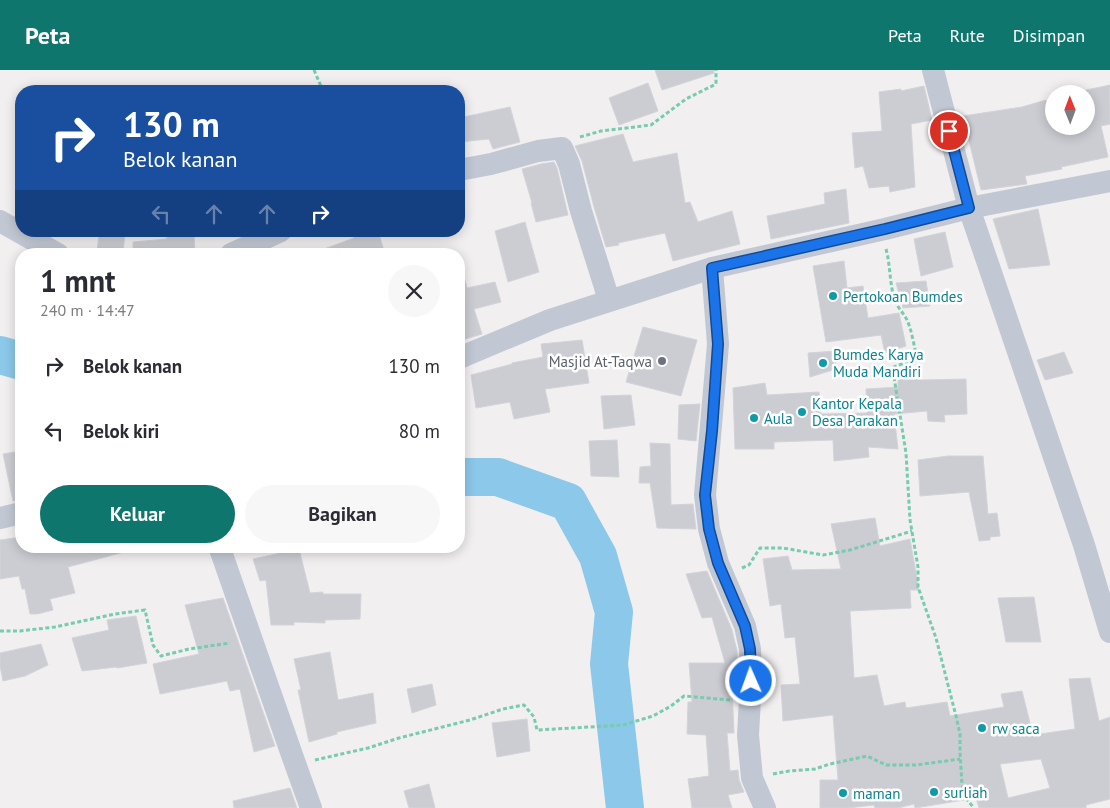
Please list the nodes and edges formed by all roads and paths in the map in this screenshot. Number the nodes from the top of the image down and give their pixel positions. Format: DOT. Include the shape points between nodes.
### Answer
graph roads {
  1 [pos="314,70"];
  2 [pos="716,70"];
  3 [pos="933,70"];
  4 [pos="320,85"];
  5 [pos="562,148"];
  6 [pos="465,169"];
  7 [pos="1110,182"];
  8 [pos="969,208"];
  9 [pos="0,221"];
  10 [pos="882,229"];
  11 [pos="15,230"];
  12 [pos="28,237"];
  13 [pos="267,237"];
  14 [pos="47,248"];
  15 [pos="244,248"];
  16 [pos="712,268"];
  17 [pos="610,300"];
  18 [pos="465,355"];
  19 [pos="15,514"];
  20 [pos="0,518"];
  21 [pos="912,531"];
  22 [pos="221,553"];
  23 [pos="724,578"];
  24 [pos="0,631"];
  25 [pos="1110,632"];
  26 [pos="252,639"];
  27 [pos="750,703"];
  28 [pos="960,759"];
  29 [pos="295,765"];
  30 [pos="752,778"];
  31 [pos="311,808"];
  32 [pos="765,808"];
  33 [pos="974,808"];
  1 -- 4 [label="path"];
  2 -- 5 [label="path" via="716,84 686,99 651,125 601,131 578,137"];
  3 -- 8 [label="street"];
  5 -- 6 [label="street"];
  5 -- 17 [label="street"];
  7 -- 8 [label="street"];
  8 -- 10 [label="street"];
  8 -- 25 [label="street" via="1084,545"];
  9 -- 11 [label="street"];
  10 -- 16 [label="street"];
  10 -- 21 [label="path" via="890,280 897,304 908,322 917,358 894,367 906,453"];
  12 -- 14 [label="street"];
  13 -- 15 [label="street"];
  16 -- 17 [label="street"];
  16 -- 23 [label="street" via="718,344 705,495 709,529"];
  17 -- 18 [label="street" via="550,320"];
  19 -- 20 [label="street"];
  21 -- 23 [label="path" via="823,555 783,548 760,548 749,565"];
  21 -- 28 [label="path" via="918,587 950,691 960,734"];
  22 -- 26 [label="street"];
  23 -- 27 [label="street" via="745,626 750,649"];
  24 -- 26 [label="path" via="55,627 145,610 153,646 161,656"];
  26 -- 29 [label="street"];
  27 -- 29 [label="path" via="684,696 653,716 623,725 536,730 534,717 524,705"];
  27 -- 30 [label="street" via="748,735"];
  28 -- 30 [label="path" via="886,765 867,756 815,769"];
  28 -- 33 [label="path" via="962,785"];
  29 -- 31 [label="street"];
  30 -- 32 [label="street"];
}
